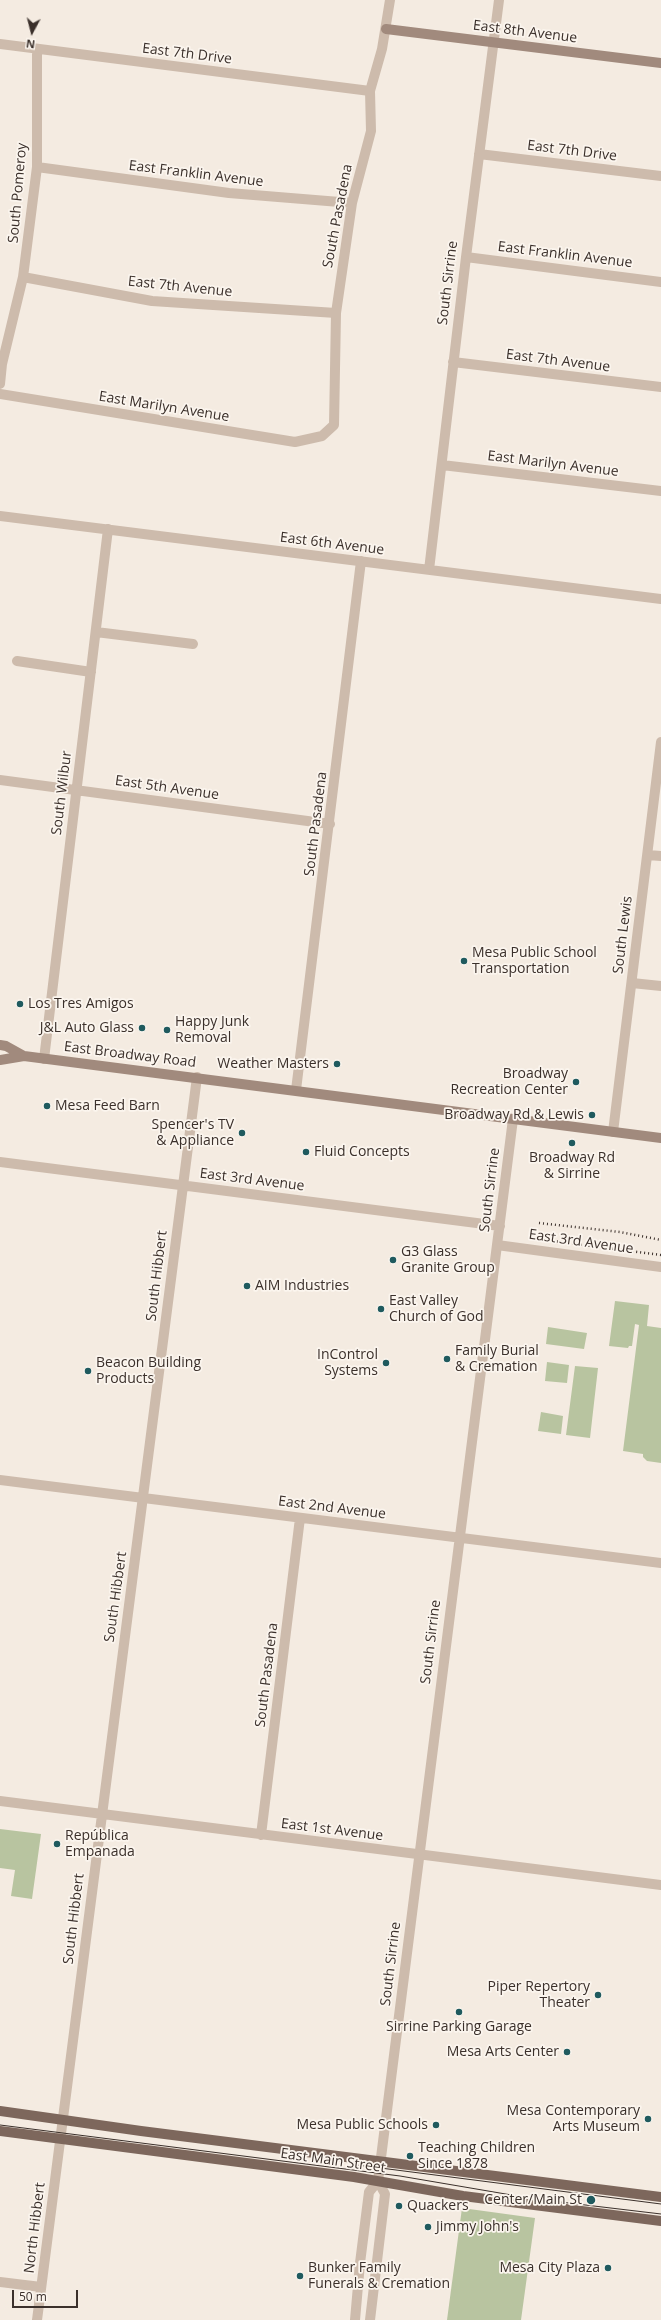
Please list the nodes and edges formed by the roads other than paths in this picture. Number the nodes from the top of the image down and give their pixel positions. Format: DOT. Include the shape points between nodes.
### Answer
graph roads {
  1 [pos="390,0"];
  2 [pos="499,0"];
  3 [pos="386,29"];
  4 [pos="493,42"];
  5 [pos="0,44"];
  6 [pos="37,49"];
  7 [pos="661,63"];
  8 [pos="370,91"];
  9 [pos="479,154"];
  10 [pos="37,167"];
  11 [pos="661,176"];
  12 [pos="352,203"];
  13 [pos="466,257"];
  14 [pos="23,278"];
  15 [pos="661,282"];
  16 [pos="336,313"];
  17 [pos="453,362"];
  18 [pos="0,384"];
  19 [pos="661,387"];
  20 [pos="0,394"];
  21 [pos="322,436"];
  22 [pos="442,465"];
  23 [pos="661,491"];
  24 [pos="0,516"];
  25 [pos="108,530"];
  26 [pos="361,561"];
  27 [pos="429,570"];
  28 [pos="661,599"];
  29 [pos="96,632"];
  30 [pos="193,644"];
  31 [pos="17,661"];
  32 [pos="91,672"];
  33 [pos="661,742"];
  34 [pos="0,780"];
  35 [pos="77,790"];
  36 [pos="330,824"];
  37 [pos="648,855"];
  38 [pos="661,856"];
  39 [pos="632,983"];
  40 [pos="661,986"];
  41 [pos="0,1046"];
  42 [pos="24,1056"];
  43 [pos="44,1059"];
  44 [pos="0,1060"];
  45 [pos="197,1077"];
  46 [pos="296,1090"];
  47 [pos="513,1119"];
  48 [pos="613,1132"];
  49 [pos="661,1138"];
  50 [pos="0,1162"];
  51 [pos="183,1186"];
  52 [pos="500,1226"];
  53 [pos="497,1245"];
  54 [pos="661,1267"];
  55 [pos="0,1480"];
  56 [pos="143,1498"];
  57 [pos="300,1518"];
  58 [pos="459,1537"];
  59 [pos="661,1562"];
  60 [pos="0,1801"];
  61 [pos="102,1814"];
  62 [pos="261,1835"];
  63 [pos="419,1854"];
  64 [pos="661,1885"];
  65 [pos="0,2111"];
  66 [pos="63,2121"];
  67 [pos="0,2131"];
  68 [pos="60,2140"];
  69 [pos="380,2165"];
  70 [pos="378,2180"];
  71 [pos="661,2197"];
  72 [pos="661,2221"];
  73 [pos="0,2282"];
  74 [pos="42,2287"];
  75 [pos="37,2320"];
  76 [pos="355,2320"];
  77 [pos="370,2320"];
  1 -- 3 [label="street, South Pasadena"];
  2 -- 4 [label="street, South Sirrine"];
  3 -- 4 [label="main road, East 8th Avenue"];
  3 -- 8 [label="street, South Pasadena"];
  4 -- 7 [label="main road, East 8th Avenue"];
  4 -- 9 [label="street, South Sirrine"];
  5 -- 6 [label="street, East 7th Drive"];
  6 -- 8 [label="street, East 7th Drive"];
  6 -- 10 [label="street, South Pomeroy"];
  8 -- 12 [label="street, South Pasadena" via="371,131"];
  9 -- 11 [label="street, East 7th Drive"];
  9 -- 13 [label="street, South Sirrine"];
  10 -- 12 [label="street, East Franklin Avenue" via="229,193"];
  10 -- 14 [label="street, South Pomeroy"];
  12 -- 16 [label="street, South Pasadena"];
  13 -- 15 [label="street, East Franklin Avenue"];
  13 -- 17 [label="street, South Sirrine"];
  14 -- 16 [label="street, East 7th Avenue" via="152,301"];
  14 -- 18 [label="street, South Pomeroy" via="2,364"];
  16 -- 21 [label="street, South Pasadena" via="334,425"];
  17 -- 19 [label="street, East 7th Avenue"];
  17 -- 22 [label="street, South Sirrine"];
  20 -- 21 [label="street, East Marilyn Avenue" via="295,442"];
  22 -- 23 [label="street, East Marilyn Avenue"];
  22 -- 27 [label="street, South Sirrine"];
  24 -- 25 [label="street, East 6th Avenue"];
  25 -- 26 [label="street, East 6th Avenue"];
  25 -- 29 [label="street, South Wilbur"];
  26 -- 27 [label="street, East 6th Avenue"];
  26 -- 36 [label="street, South Pasadena"];
  27 -- 28 [label="street, East 6th Avenue"];
  29 -- 30 [label="street"];
  29 -- 32 [label="street, South Wilbur"];
  31 -- 32 [label="street"];
  32 -- 35 [label="street, South Wilbur"];
  33 -- 37 [label="street, South Lewis"];
  34 -- 35 [label="street, East 5th Avenue"];
  35 -- 36 [label="street, East 5th Avenue"];
  35 -- 43 [label="street, South Wilbur"];
  36 -- 46 [label="street, South Pasadena"];
  37 -- 38 [label="street"];
  37 -- 39 [label="street, South Lewis"];
  39 -- 40 [label="street"];
  39 -- 48 [label="street, South Lewis"];
  41 -- 42 [label="main road, East Broadway Road" via="6,1046"];
  42 -- 43 [label="main road, East Broadway Road"];
  42 -- 44 [label="main road, East Broadway Road"];
  43 -- 45 [label="main road, East Broadway Road"];
  45 -- 46 [label="main road, East Broadway Road"];
  45 -- 51 [label="street, South Hibbert"];
  46 -- 47 [label="main road, East Broadway Road"];
  47 -- 48 [label="main road, East Broadway Road"];
  47 -- 52 [label="street, South Sirrine"];
  48 -- 49 [label="main road, East Broadway Road"];
  50 -- 51 [label="street, East 3rd Avenue"];
  51 -- 52 [label="street, East 3rd Avenue"];
  51 -- 56 [label="street, South Hibbert"];
  52 -- 53 [label="street, South Sirrine"];
  53 -- 54 [label="street, East 3rd Avenue"];
  53 -- 58 [label="street, South Sirrine"];
  55 -- 56 [label="street, East 2nd Avenue"];
  56 -- 57 [label="street, East 2nd Avenue"];
  56 -- 61 [label="street, South Hibbert"];
  57 -- 58 [label="street, East 2nd Avenue"];
  57 -- 62 [label="street, South Pasadena"];
  58 -- 59 [label="street, East 2nd Avenue"];
  58 -- 63 [label="street, South Sirrine"];
  60 -- 61 [label="street, East 1st Avenue"];
  61 -- 62 [label="street, East 1st Avenue"];
  61 -- 66 [label="street, South Hibbert"];
  62 -- 63 [label="street, East 1st Avenue"];
  63 -- 64 [label="street, East 1st Avenue"];
  63 -- 69 [label="street, South Sirrine"];
  65 -- 66 [label="main road, East Main Street"];
  66 -- 68 [label="street, South Hibbert"];
  66 -- 69 [label="main road, East Main Street"];
  67 -- 68 [label="main road, East Main Street"];
  68 -- 70 [label="main road, East Main Street"];
  68 -- 74 [label="street, North Hibbert"];
  69 -- 70 [label="street, South Sirrine"];
  69 -- 71 [label="main road, East Main Street"];
  70 -- 72 [label="main road, East Main Street" via="463,2196"];
  70 -- 76 [label="street" via="368,2192"];
  70 -- 77 [label="street" via="385,2194"];
  73 -- 74 [label="street"];
  74 -- 75 [label="street, North Hibbert"];
}
